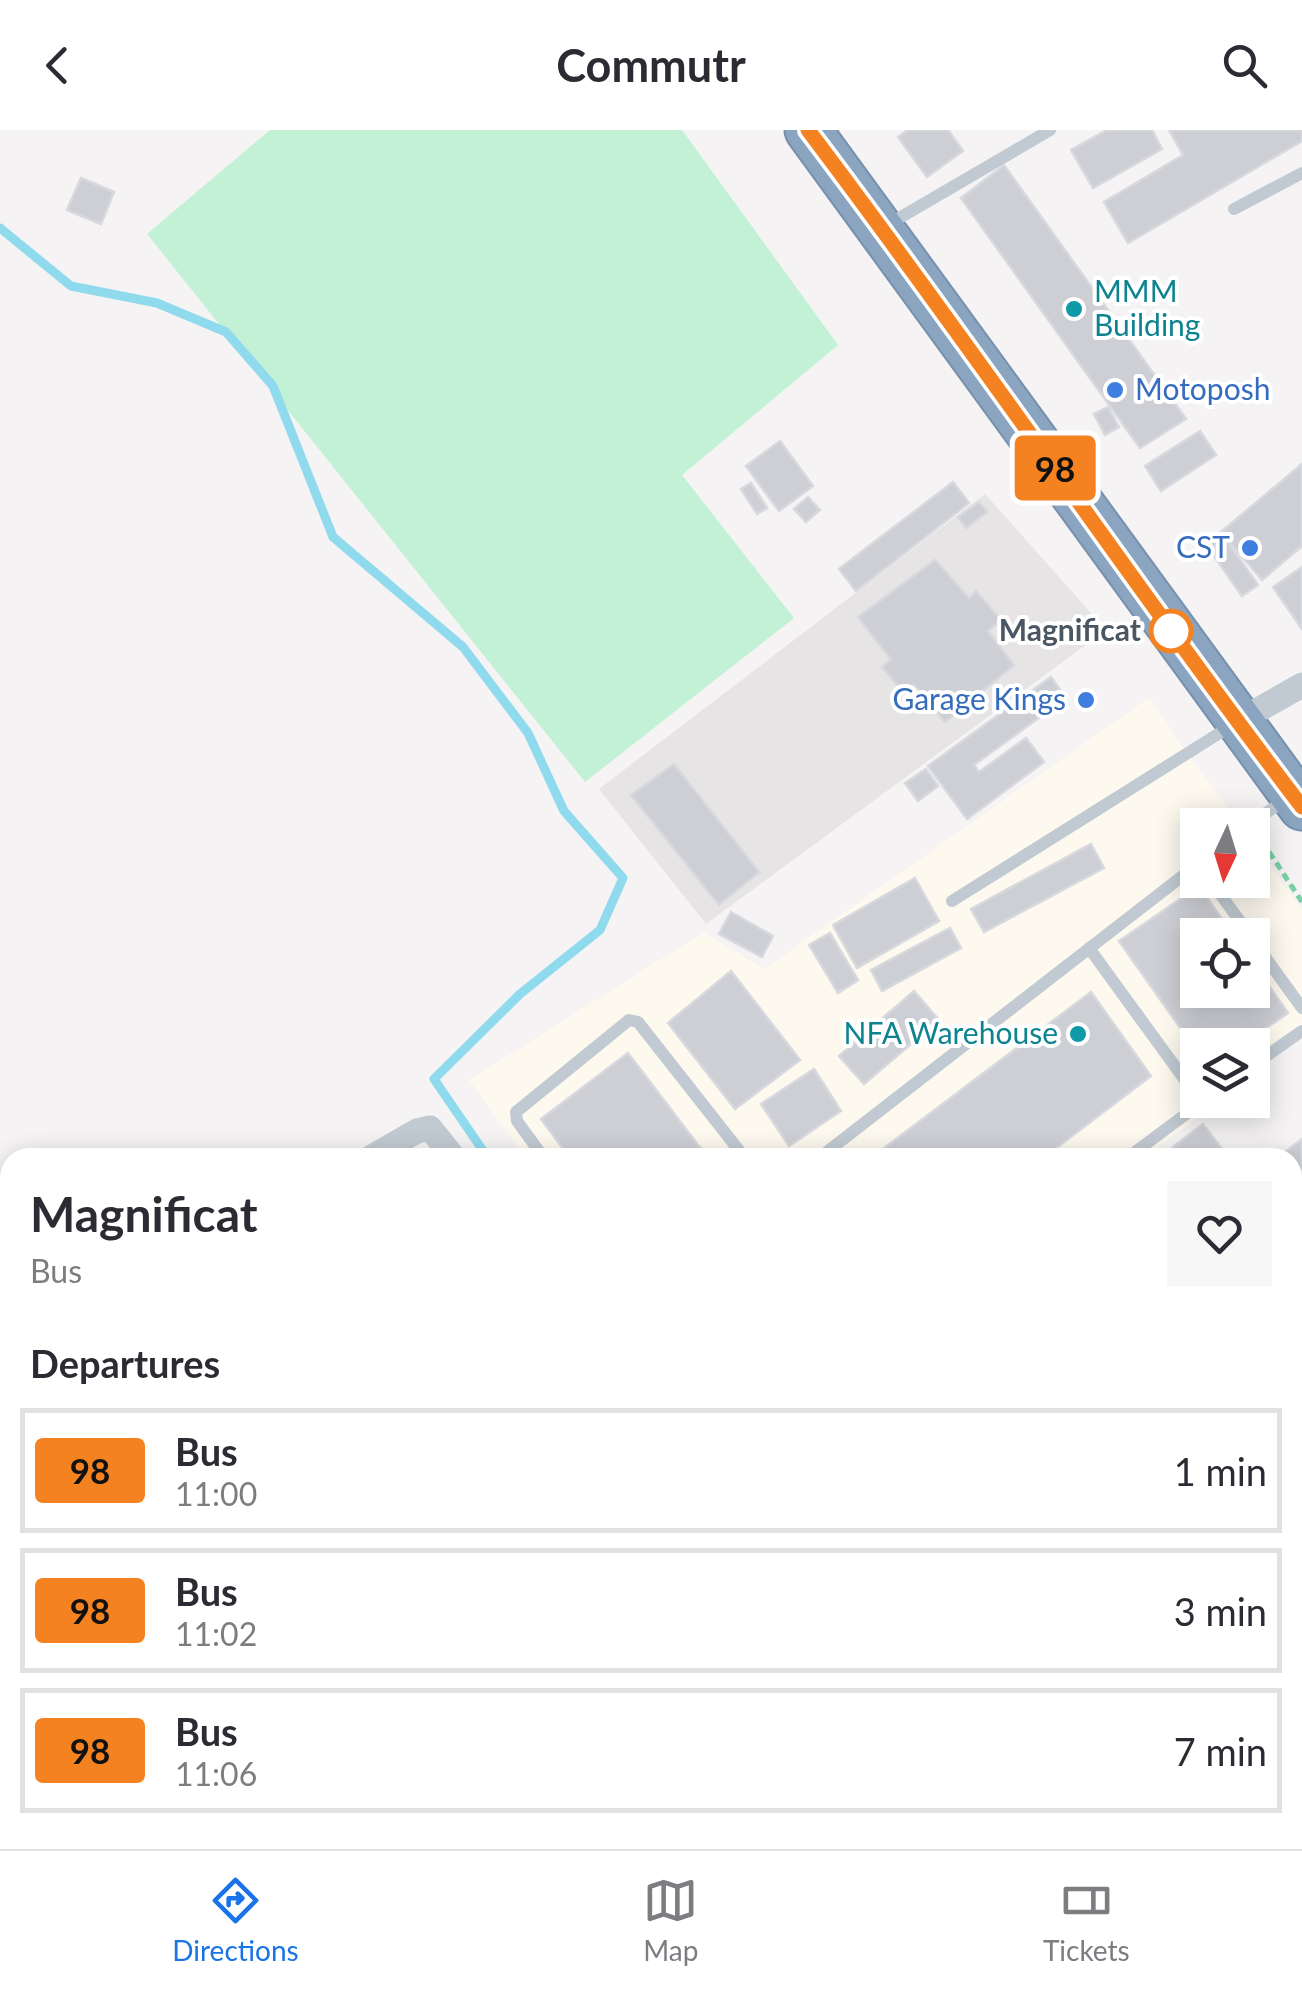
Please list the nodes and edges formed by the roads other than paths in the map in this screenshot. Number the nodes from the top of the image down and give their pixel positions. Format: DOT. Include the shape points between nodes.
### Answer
graph roads {
  1 [pos="808,130"];
  2 [pos="1050,130"];
  3 [pos="1302,174"];
  4 [pos="1234,209"];
  5 [pos="882,228"];
  6 [pos="1302,684"];
  7 [pos="1237,722"];
  8 [pos="1298,801"];
  9 [pos="1270,814"];
  10 [pos="1180,878"];
  11 [pos="952,900"];
  12 [pos="1090,948"];
  13 [pos="1270,963"];
  14 [pos="1302,1008"];
  15 [pos="1302,1031"];
  16 [pos="1270,1053"];
  17 [pos="1180,1071"];
  18 [pos="1180,1116"];
  19 [pos="386,1148"];
  20 [pos="446,1148"];
  21 [pos="537,1148"];
  22 [pos="737,1148"];
  23 [pos="832,1148"];
  24 [pos="1140,1148"];
  1 -- 5 [label="highway"];
  2 -- 5 [label="lane"];
  3 -- 4 [label="lane"];
  5 -- 7 [label="highway"];
  6 -- 7 [label="street"];
  7 -- 8 [label="highway"];
  7 -- 11 [label="lane"];
  8 -- 9 [label="lane"];
  10 -- 12 [label="lane"];
  12 -- 17 [label="lane"];
  12 -- 23 [label="lane"];
  13 -- 14 [label="lane"];
  15 -- 16 [label="lane"];
  18 -- 24 [label="lane"];
  19 -- 20 [label="street" via="430,1128"];
  21 -- 22 [label="lane" via="516,1112 629,1020 638,1022"];
}
